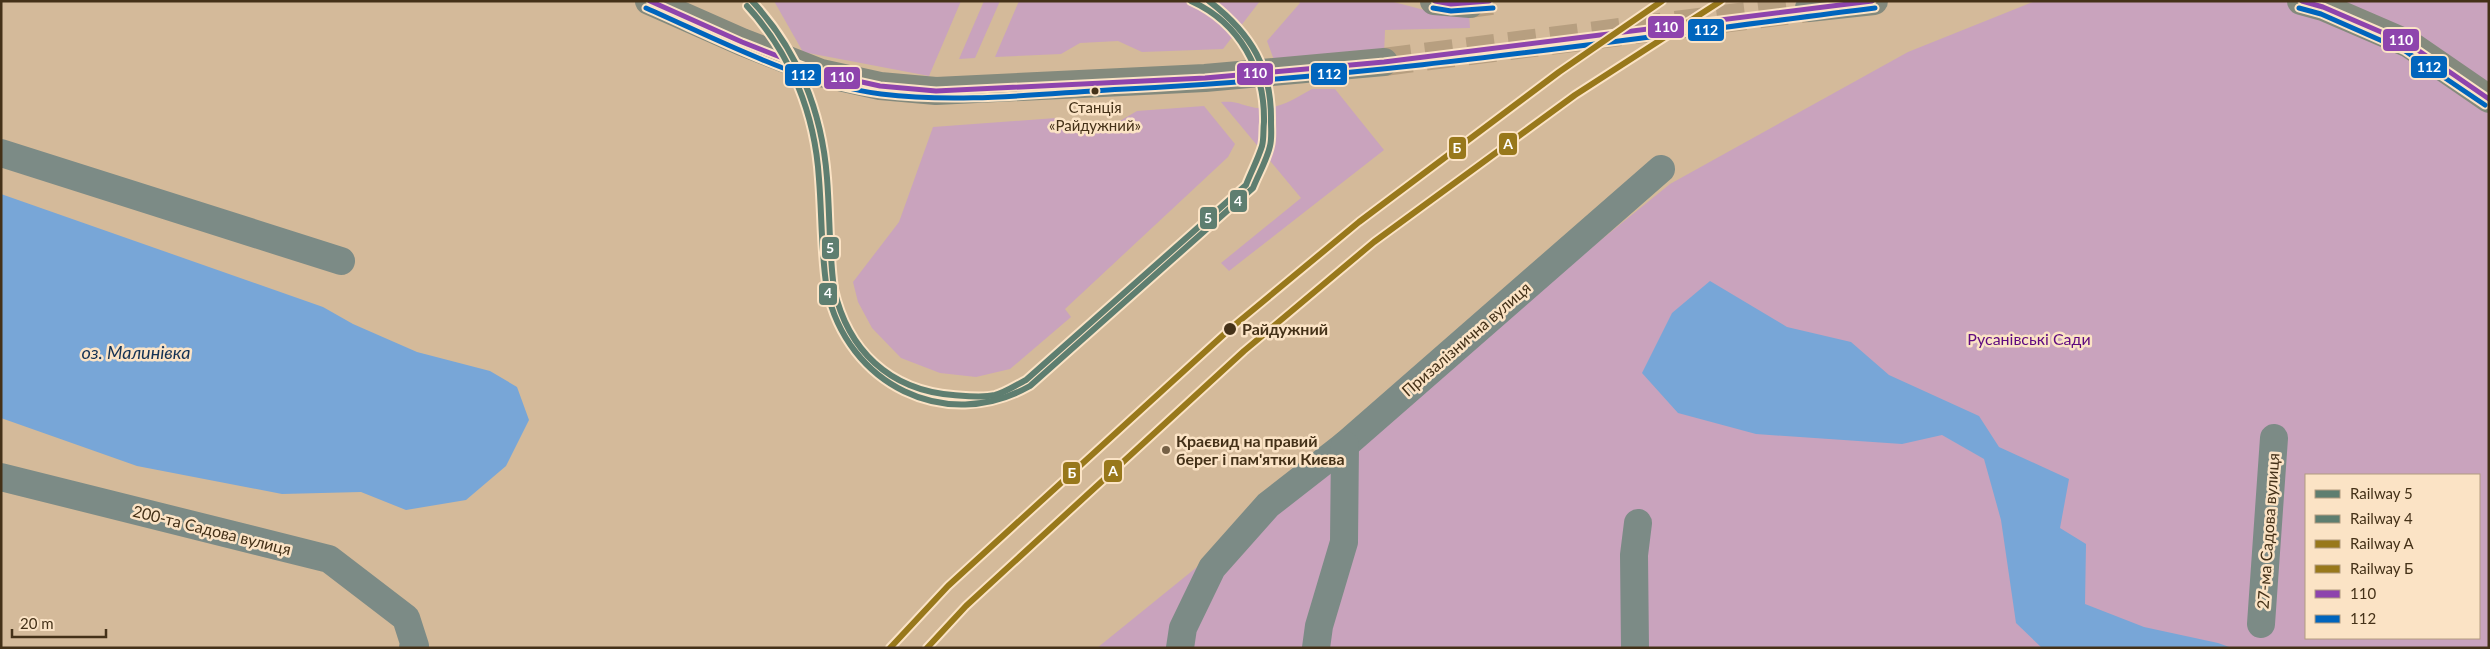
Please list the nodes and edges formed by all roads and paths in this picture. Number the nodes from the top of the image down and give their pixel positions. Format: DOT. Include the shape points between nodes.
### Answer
graph roads {
  1 [pos="649,1"];
  2 [pos="1434,1"];
  3 [pos="1874,1"];
  4 [pos="2301,1"];
  5 [pos="1470,4"];
  6 [pos="1809,8"];
  7 [pos="1384,62"];
  8 [pos="2489,99"];
  9 [pos="1,153"];
  10 [pos="1661,169"];
  11 [pos="341,260"];
  12 [pos="2274,438"];
  13 [pos="1345,445"];
  14 [pos="1,477"];
  15 [pos="1638,523"];
  16 [pos="2261,624"];
  17 [pos="413,648"];
  18 [pos="1180,648"];
  19 [pos="1316,648"];
  20 [pos="1635,648"];
  1 -- 7 [label="main road" via="821,73 880,86 936,91 1205,78"];
  2 -- 5 [label="main road"];
  3 -- 6 [label="main road"];
  4 -- 8 [label="main road" via="2323,7 2409,44"];
  9 -- 11 [label="street"];
  10 -- 13 [label="street, Призалізнична вулиця"];
  12 -- 16 [label="street, 27-ма Садова вулиця"];
  13 -- 18 [label="street, Призалізнична вулиця" via="1268,505 1212,568 1183,628"];
  13 -- 19 [label="street" via="1344,542 1319,626"];
  14 -- 17 [label="street, 200-та Садова вулиця" via="328,559 406,618"];
  15 -- 20 [label="street" via="1634,555"];
}
